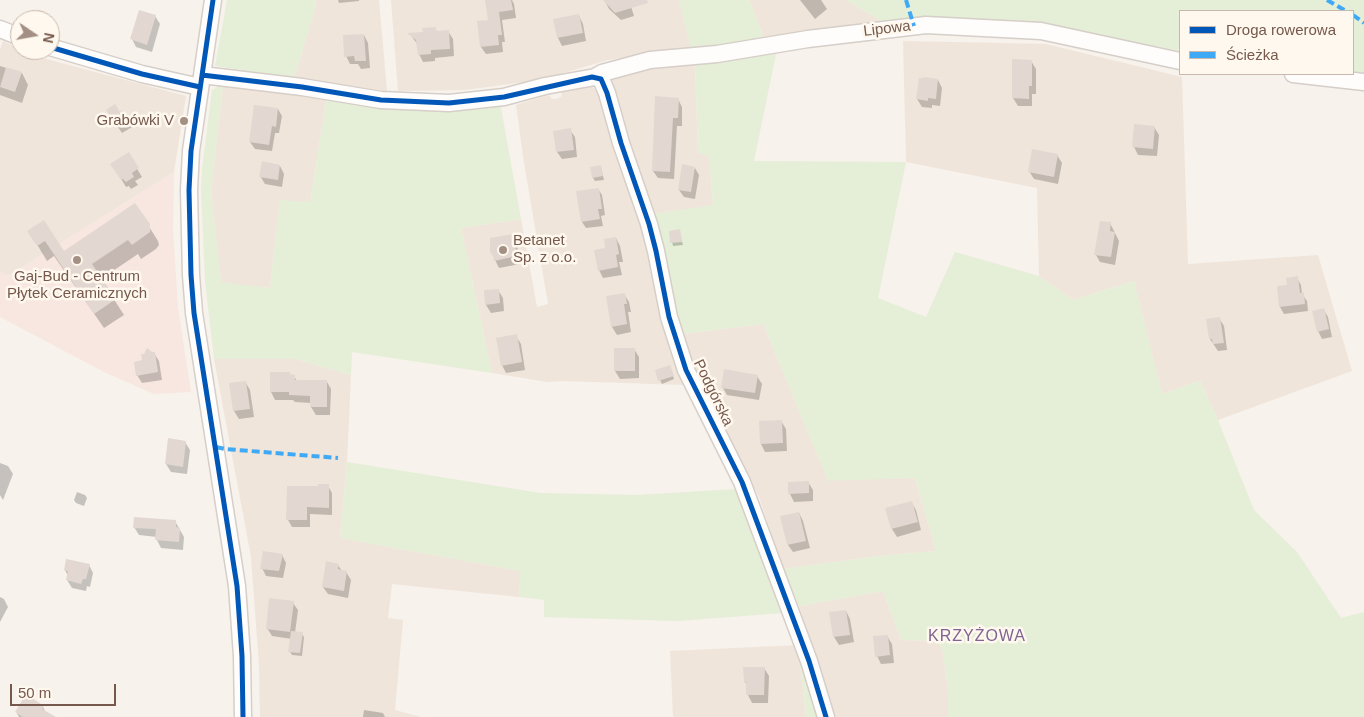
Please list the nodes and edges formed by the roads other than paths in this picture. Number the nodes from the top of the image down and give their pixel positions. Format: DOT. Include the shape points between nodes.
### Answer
graph roads {
  1 [pos="214,0"];
  2 [pos="60,50"];
  3 [pos="1179,61"];
  4 [pos="1302,75"];
  5 [pos="596,77"];
  6 [pos="201,81"];
  7 [pos="1364,82"];
  8 [pos="243,717"];
  9 [pos="826,717"];
  1 -- 6 [label="street"];
  2 -- 6 [label="street, Lipowa" via="142,74"];
  3 -- 5 [label="street, Lipowa" via="1041,31 926,25 650,60"];
  4 -- 7 [label="street"];
  5 -- 6 [label="street, Lipowa" via="504,97 449,103 381,100 302,87"];
  5 -- 9 [label="street, Podgórska" via="607,93 649,224 667,312 686,370 742,482 809,661"];
  6 -- 8 [label="street" via="191,151 191,275 194,313 237,586"];
}
